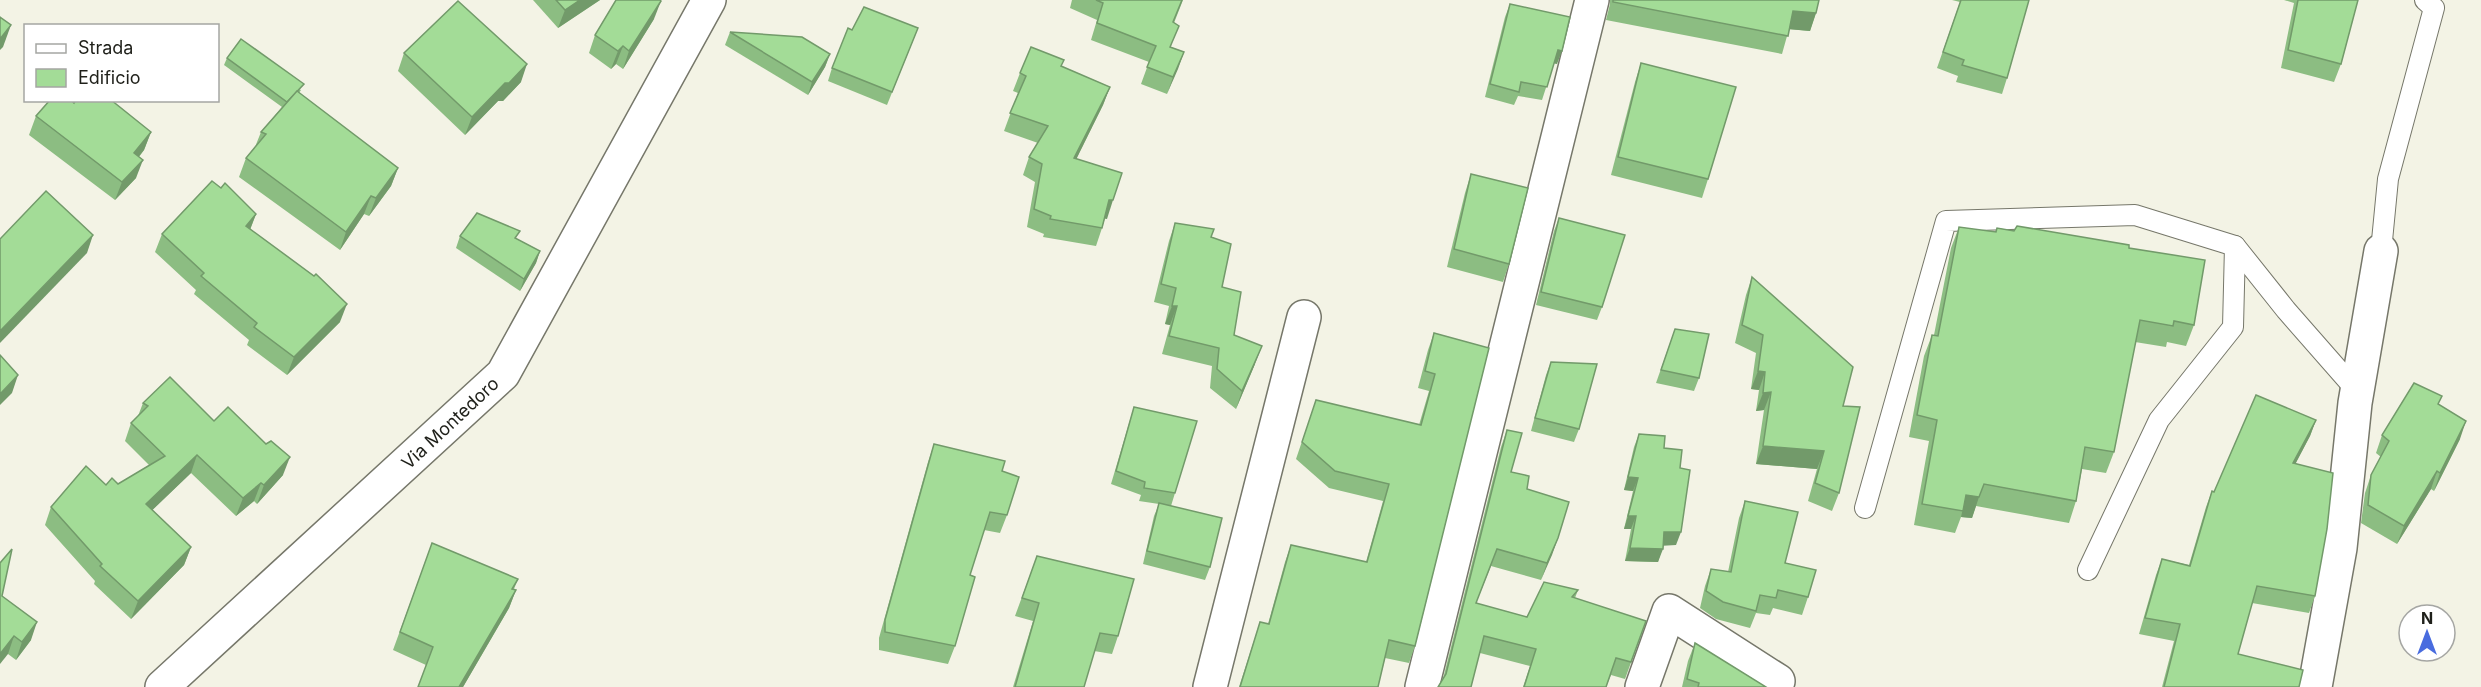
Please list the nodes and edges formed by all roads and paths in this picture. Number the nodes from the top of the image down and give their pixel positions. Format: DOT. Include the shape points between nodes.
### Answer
graph roads {
  1 [pos="709,0"];
  2 [pos="1592,0"];
  3 [pos="2432,3"];
  4 [pos="2235,246"];
  5 [pos="2380,250"];
  6 [pos="1304,317"];
  7 [pos="2357,391"];
  8 [pos="1865,508"];
  9 [pos="2088,570"];
  10 [pos="1778,681"];
  11 [pos="162,687"];
  12 [pos="1210,687"];
  13 [pos="1422,687"];
  14 [pos="1642,687"];
  15 [pos="2315,687"];
  1 -- 11 [label="street, Via Montedoro" via="502,374"];
  2 -- 13 [label="street"];
  3 -- 5 [label="lane" via="2388,179"];
  4 -- 7 [label="lane"];
  4 -- 8 [label="lane" via="2135,215 1946,221"];
  4 -- 9 [label="lane" via="2233,327 2159,420"];
  5 -- 7 [label="street"];
  6 -- 12 [label="street"];
  7 -- 15 [label="street" via="2340,548"];
  10 -- 14 [label="street" via="1670,611"];
}
